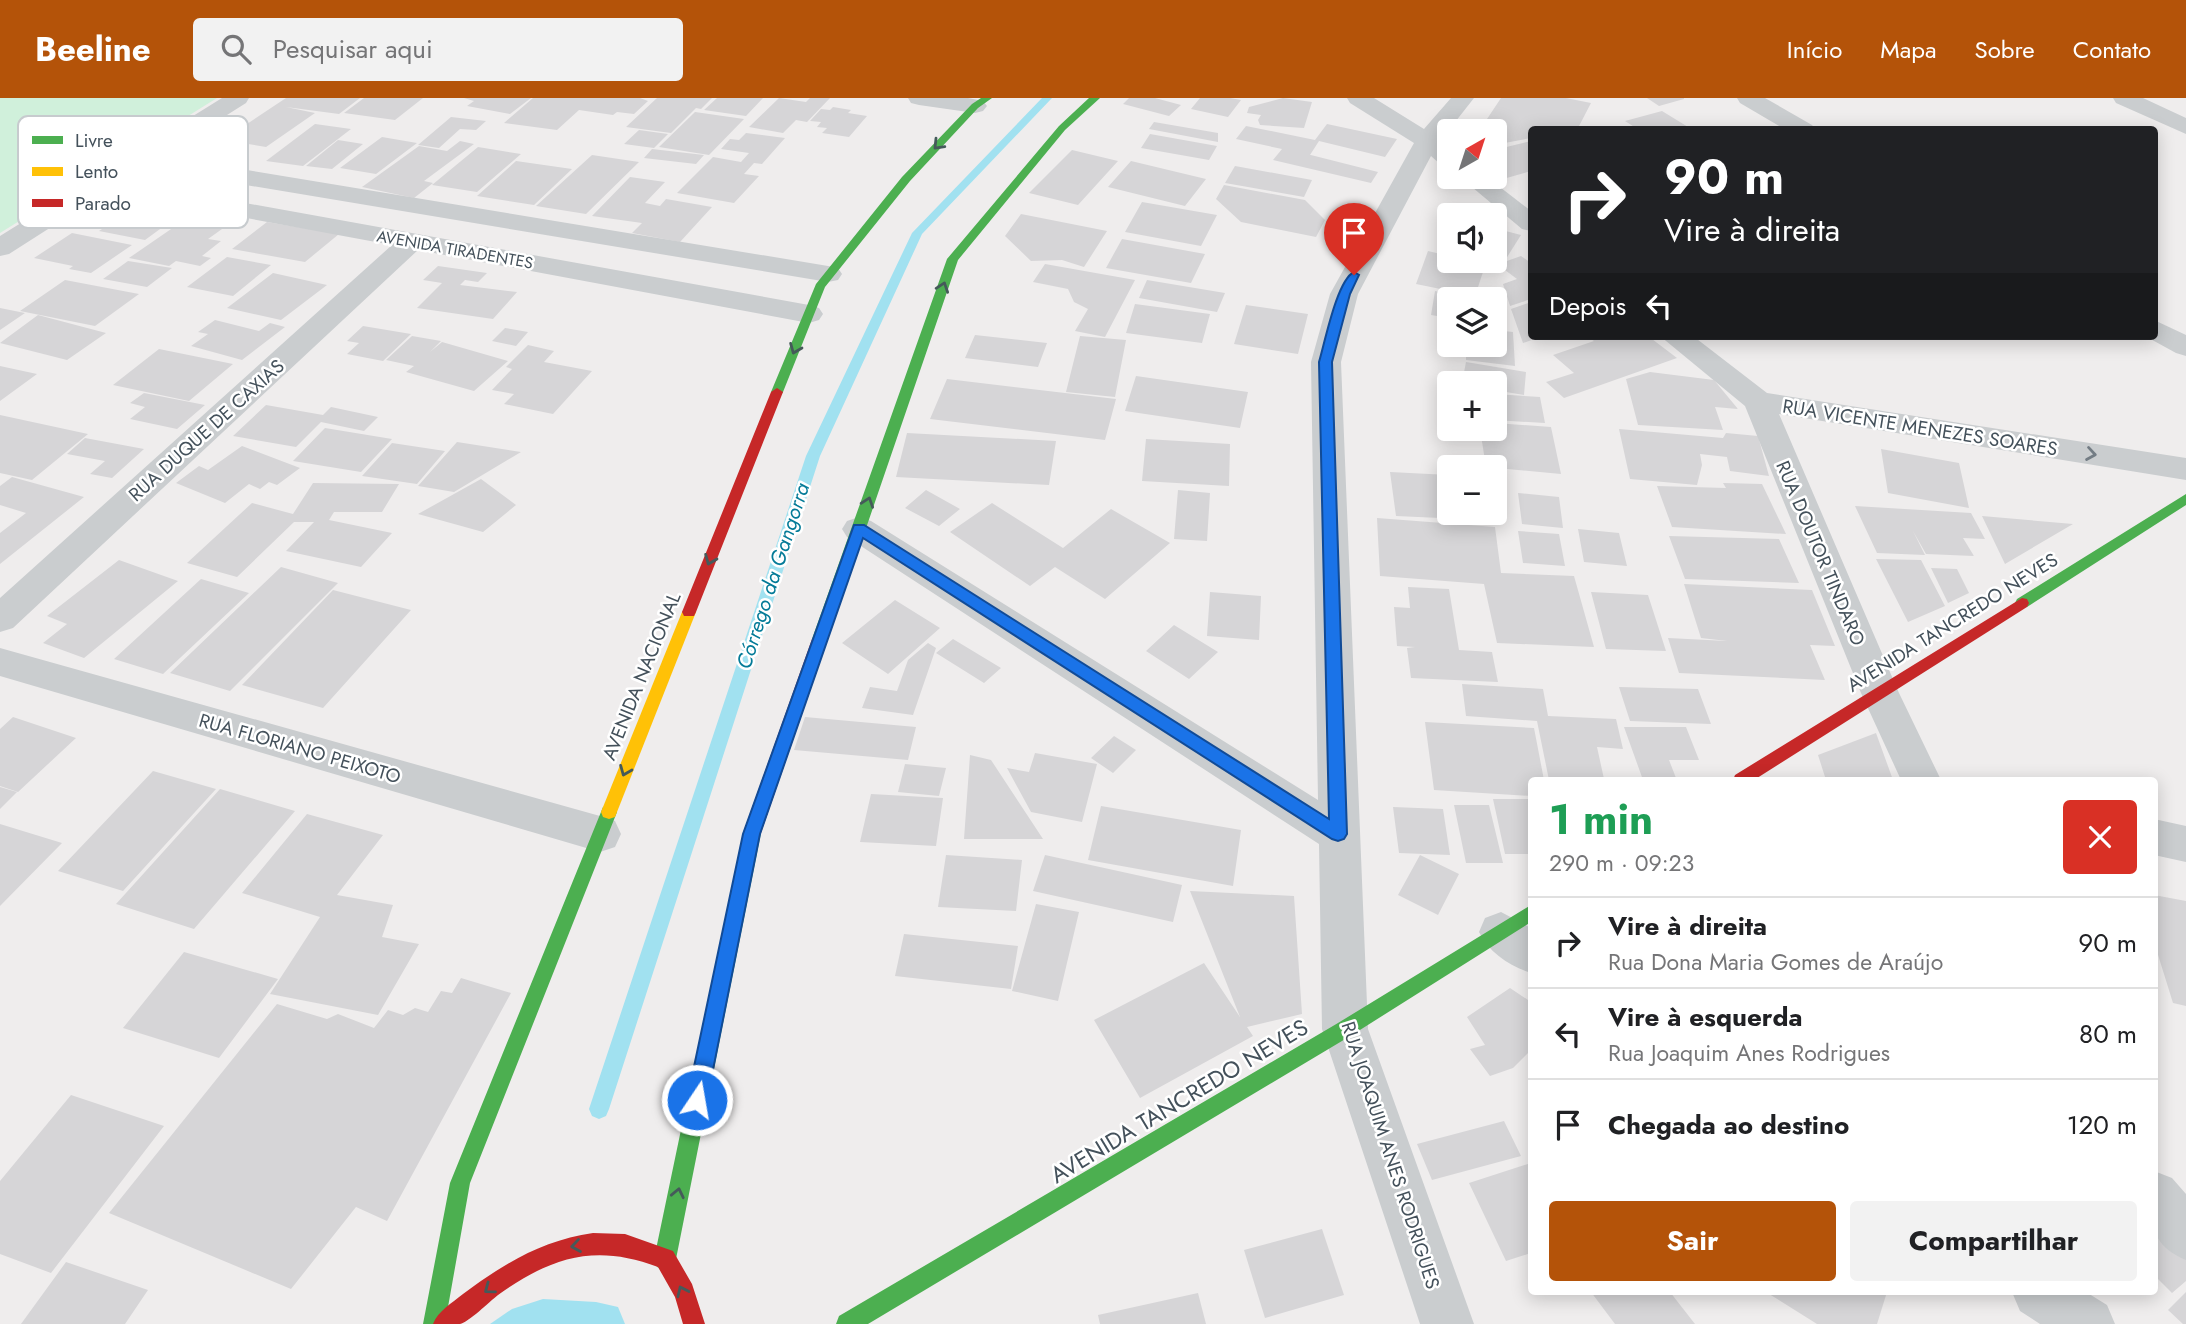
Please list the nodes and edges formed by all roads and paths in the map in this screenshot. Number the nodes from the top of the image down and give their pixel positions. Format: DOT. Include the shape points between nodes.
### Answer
graph roads {
  1 [pos="238,98"];
  2 [pos="919,98"];
  3 [pos="1095,98"];
  4 [pos="1358,98"];
  5 [pos="1463,98"];
  6 [pos="1748,98"];
  7 [pos="2124,98"];
  8 [pos="981,102"];
  9 [pos="210,116"];
  10 [pos="1453,119"];
  11 [pos="1797,126"];
  12 [pos="2186,127"];
  13 [pos="1437,149"];
  14 [pos="1437,151"];
  15 [pos="248,178"];
  16 [pos="1487,189"];
  17 [pos="248,211"];
  18 [pos="1528,221"];
  19 [pos="32,228"];
  20 [pos="412,241"];
  21 [pos="0,248"];
  22 [pos="828,275"];
  23 [pos="809,314"];
  24 [pos="2158,331"];
  25 [pos="1680,340"];
  26 [pos="2186,347"];
  27 [pos="1758,401"];
  28 [pos="2186,470"];
  29 [pos="2186,499"];
  30 [pos="859,528"];
  31 [pos="0,619"];
  32 [pos="0,662"];
  33 [pos="1880,693"];
  34 [pos="1746,777"];
  35 [pos="1920,777"];
  36 [pos="600,834"];
  37 [pos="1338,834"];
  38 [pos="2158,838"];
  39 [pos="2186,844"];
  40 [pos="1521,933"];
  41 [pos="1345,1029"];
  42 [pos="2158,1201"];
  43 [pos="2186,1234"];
  44 [pos="665,1259"];
  45 [pos="2044,1295"];
  46 [pos="434,1324"];
  47 [pos="444,1324"];
  48 [pos="694,1324"];
  49 [pos="847,1324"];
  50 [pos="1447,1324"];
  51 [pos="2088,1324"];
  1 -- 9 [label="street"];
  2 -- 8 [label="street"];
  30 -- 3 [label="street, one-way" via="953,259 1062,128"];
  4 -- 13 [label="street"];
  5 -- 10 [label="street, RUA JOAQUIM ANES RODRIGUES"];
  6 -- 11 [label="street"];
  7 -- 12 [label="street"];
  8 -- 22 [label="street, AVENIDA NACIONAL, one-way" via="906,179"];
  14 -- 37 [label="street, RUA JOAQUIM ANES RODRIGUES" via="1382,219 1344,294 1325,362"];
  15 -- 22 [label="street, AVENIDA TIRADENTES"];
  16 -- 18 [label="street"];
  17 -- 20 [label="street, AVENIDA TIRADENTES"];
  19 -- 21 [label="street"];
  20 -- 23 [label="street, AVENIDA TIRADENTES"];
  20 -- 31 [label="street, RUA DUQUE DE CAXIAS"];
  22 -- 23 [label="street, AVENIDA NACIONAL"];
  23 -- 36 [label="street, AVENIDA NACIONAL, one-way"];
  24 -- 26 [label="street"];
  25 -- 27 [label="street, RUA VICENTE MENEZES SOARES"];
  27 -- 28 [label="street, RUA VICENTE MENEZES SOARES, one-way"];
  27 -- 33 [label="street, RUA DOUTOR TINDARO"];
  29 -- 33 [label="street, AVENIDA TANCREDO NEVES"];
  30 -- 37 [label="street"];
  44 -- 30 [label="street, one-way" via="752,834"];
  32 -- 36 [label="street, RUA FLORIANO PEIXOTO"];
  33 -- 34 [label="street, AVENIDA TANCREDO NEVES"];
  33 -- 35 [label="street, RUA DOUTOR TINDARO"];
  36 -- 46 [label="street, AVENIDA NACIONAL" via="460,1183"];
  37 -- 41 [label="street, RUA JOAQUIM ANES RODRIGUES"];
  38 -- 39 [label="street"];
  40 -- 41 [label="street, AVENIDA TANCREDO NEVES"];
  41 -- 49 [label="street, AVENIDA TANCREDO NEVES"];
  41 -- 50 [label="street, RUA JOAQUIM ANES RODRIGUES"];
  42 -- 43 [label="street"];
  44 -- 47 [label="street, one-way" via="619,1244 576,1244 536,1256"];
  48 -- 44 [label="street, one-way" via="684,1292"];
  45 -- 51 [label="street"];
}
